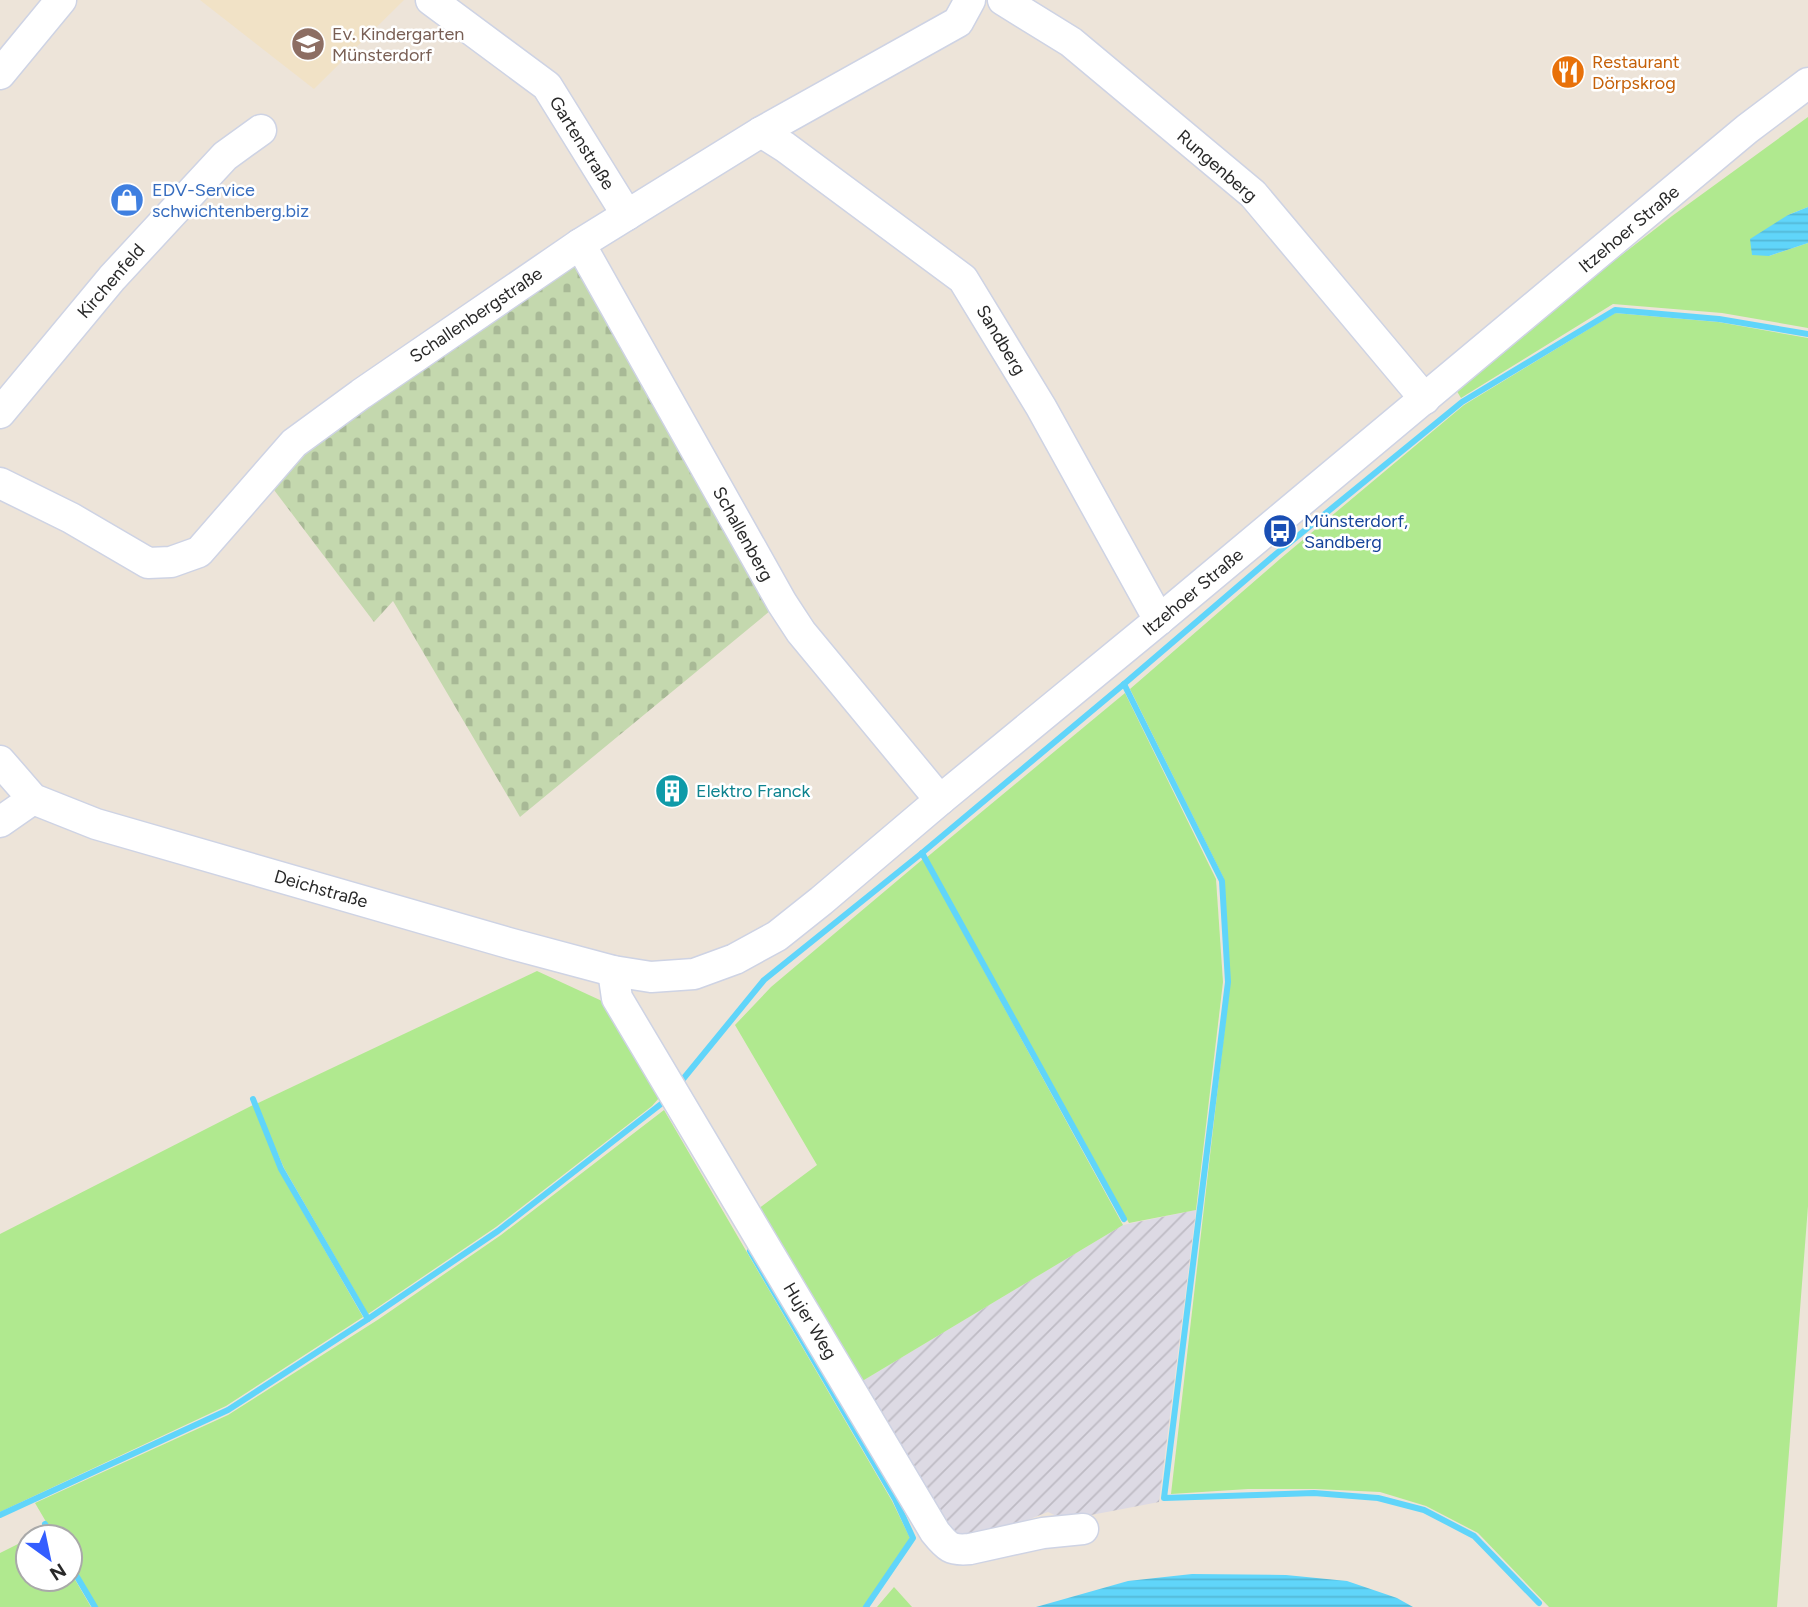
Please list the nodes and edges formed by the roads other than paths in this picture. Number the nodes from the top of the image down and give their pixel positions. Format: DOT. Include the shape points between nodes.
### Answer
graph roads {
  1 [pos="61,0"];
  2 [pos="431,0"];
  3 [pos="970,0"];
  4 [pos="1003,0"];
  5 [pos="1042,9"];
  6 [pos="0,74"];
  7 [pos="1808,83"];
  8 [pos="261,130"];
  9 [pos="761,132"];
  10 [pos="627,215"];
  11 [pos="580,244"];
  12 [pos="1425,399"];
  13 [pos="0,413"];
  14 [pos="0,483"];
  15 [pos="1159,620"];
  16 [pos="0,761"];
  17 [pos="33,799"];
  18 [pos="940,800"];
  19 [pos="0,822"];
  20 [pos="613,971"];
  21 [pos="1083,1529"];
  1 -- 6 [label="street"];
  2 -- 10 [label="street, Gartenstraße" via="547,86"];
  3 -- 9 [label="street, Schallenbergstraße" via="958,22"];
  4 -- 5 [label="street, Rungenberg"];
  5 -- 12 [label="street, Rungenberg" via="1071,42 1253,194"];
  7 -- 12 [label="street, Itzehoer Straße"];
  8 -- 13 [label="street, Kirchenfeld" via="225,156 112,278"];
  9 -- 10 [label="street, Schallenbergstraße"];
  9 -- 15 [label="street, Sandberg" via="963,279 1041,407"];
  10 -- 11 [label="street, Schallenbergstraße"];
  11 -- 14 [label="street, Schallenbergstraße" via="294,443 199,552 171,562 148,563"];
  11 -- 18 [label="street, Schallenberg" via="782,603"];
  12 -- 15 [label="street, Itzehoer Straße"];
  15 -- 18 [label="street, Itzehoer Straße"];
  16 -- 17 [label="street"];
  17 -- 19 [label="street"];
  17 -- 20 [label="street, Deichstraße" via="96,824"];
  18 -- 20 [label="street, Itzehoer Straße" via="777,936 735,959 694,974 650,976"];
  20 -- 21 [label="street, Hujer Weg" via="617,999 943,1542 959,1550"];
}
